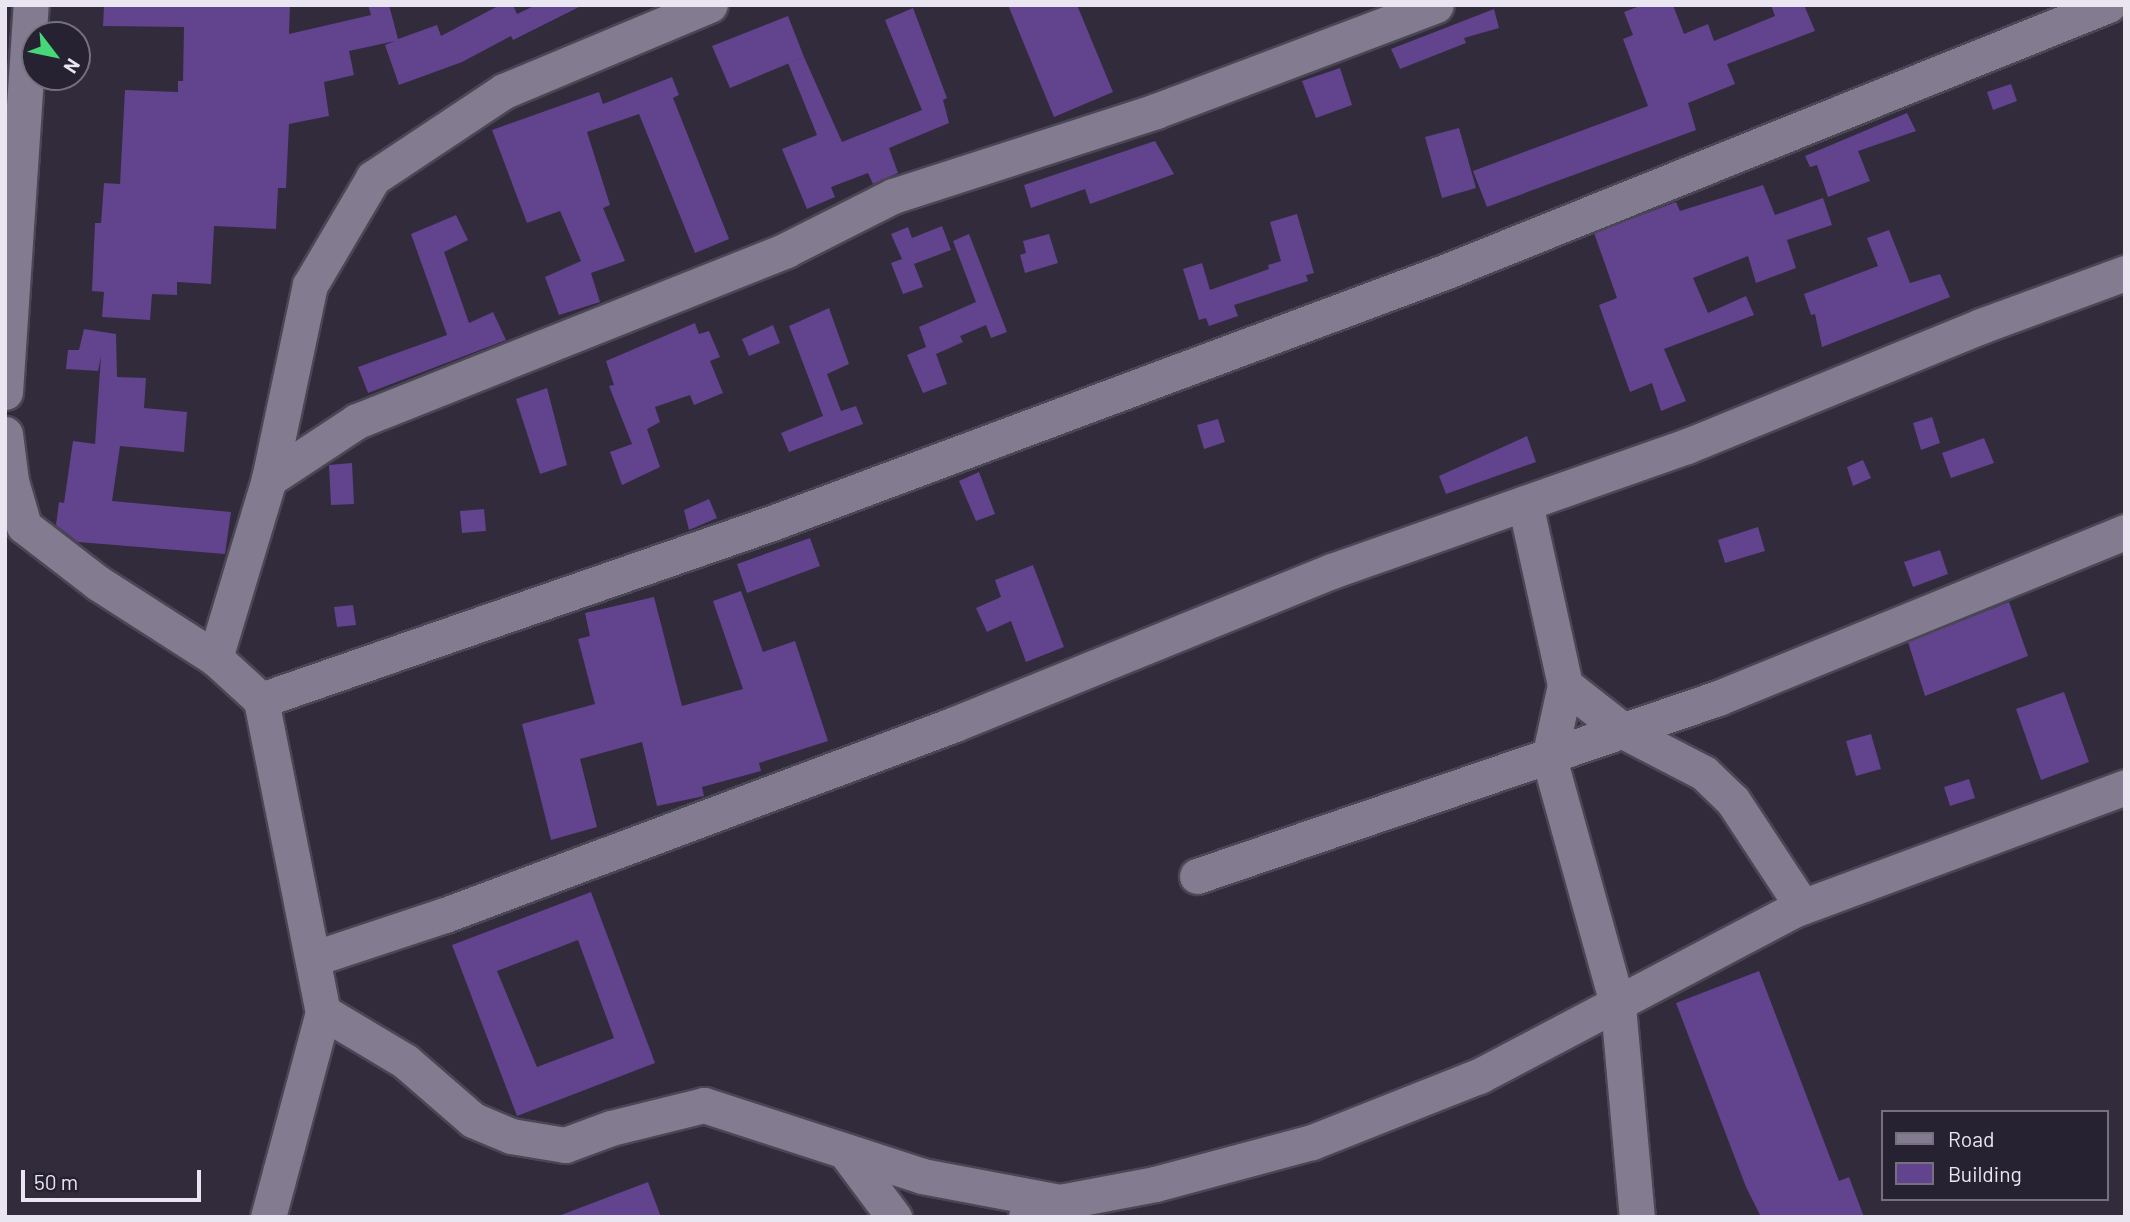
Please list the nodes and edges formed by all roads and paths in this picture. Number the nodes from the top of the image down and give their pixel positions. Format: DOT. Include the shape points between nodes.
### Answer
graph roads {
  1 [pos="31,5"];
  2 [pos="710,5"];
  3 [pos="1436,5"];
  4 [pos="2108,5"];
  5 [pos="2125,273"];
  6 [pos="5,392"];
  7 [pos="5,434"];
  8 [pos="270,479"];
  9 [pos="1525,503"];
  10 [pos="2125,532"];
  11 [pos="215,658"];
  12 [pos="1565,685"];
  13 [pos="261,700"];
  14 [pos="1625,732"];
  15 [pos="1549,758"];
  16 [pos="2125,788"];
  17 [pos="1197,876"];
  18 [pos="1802,906"];
  19 [pos="315,958"];
  20 [pos="1618,1006"];
  21 [pos="323,1012"];
  22 [pos="847,1154"];
  23 [pos="1063,1209"];
  24 [pos="268,1217"];
  25 [pos="894,1217"];
  26 [pos="1026,1217"];
  27 [pos="1637,1217"];
  1 -- 6 [label="street"];
  2 -- 8 [label="street" via="504,91 373,178 310,285"];
  3 -- 8 [label="street" via="1156,111 892,196 786,250 357,421"];
  4 -- 13 [label="street" via="1447,271 772,523"];
  5 -- 9 [label="street" via="1981,326 1687,446"];
  7 -- 11 [label="street" via="11,481 24,526 98,583"];
  8 -- 11 [label="street"];
  9 -- 12 [label="street"];
  9 -- 19 [label="street" via="1332,571 955,724 445,915"];
  10 -- 14 [label="street"];
  11 -- 13 [label="street"];
  12 -- 14 [label="street"];
  12 -- 15 [label="street"];
  13 -- 19 [label="street"];
  14 -- 15 [label="street"];
  14 -- 18 [label="street" via="1704,773 1733,801"];
  15 -- 17 [label="street"];
  15 -- 20 [label="street"];
  16 -- 18 [label="street"];
  18 -- 20 [label="street"];
  19 -- 21 [label="street"];
  20 -- 23 [label="street" via="1479,1076 1312,1142"];
  20 -- 27 [label="street"];
  21 -- 22 [label="street" via="405,1062 474,1121 511,1136 565,1145 611,1128 704,1105"];
  21 -- 24 [label="street"];
  22 -- 23 [label="street"];
  22 -- 25 [label="street"];
  23 -- 26 [label="street"];
}
